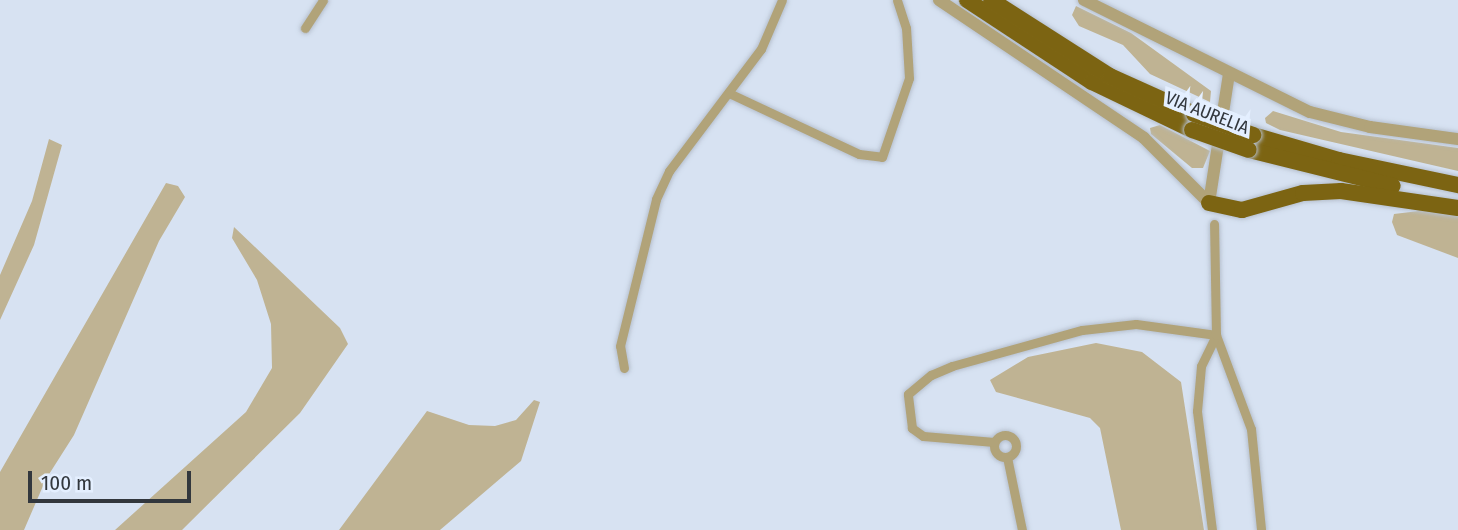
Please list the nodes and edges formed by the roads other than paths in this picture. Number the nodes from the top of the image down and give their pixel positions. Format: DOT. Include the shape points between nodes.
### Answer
graph roads {
  1 [pos="323,0"];
  2 [pos="782,0"];
  3 [pos="897,0"];
  4 [pos="939,0"];
  5 [pos="967,0"];
  6 [pos="991,0"];
  7 [pos="1009,0"];
  8 [pos="1084,0"];
  9 [pos="305,28"];
  10 [pos="1229,74"];
  11 [pos="1110,76"];
  12 [pos="731,94"];
  13 [pos="1193,122"];
  14 [pos="1458,139"];
  15 [pos="1251,142"];
  16 [pos="1458,185"];
  17 [pos="1458,200"];
  18 [pos="1209,203"];
  19 [pos="1458,208"];
  20 [pos="1214,224"];
  21 [pos="1216,335"];
  22 [pos="624,368"];
  23 [pos="994,442"];
  24 [pos="1007,457"];
  25 [pos="1022,530"];
  26 [pos="1212,530"];
  27 [pos="1261,530"];
  1 -- 9 [label="street"];
  2 -- 12 [label="street" via="761,49"];
  3 -- 12 [label="street" via="906,28 909,78 882,157 859,155"];
  4 -- 18 [label="street" via="1144,138"];
  5 -- 13 [label="highway, VIA AURELIA" via="1078,74"];
  6 -- 11 [label="highway, VIA AURELIA"];
  7 -- 11 [label="highway"];
  8 -- 10 [label="street"];
  10 -- 14 [label="street" via="1322,116"];
  10 -- 18 [label="street"];
  11 -- 13 [label="highway, VIA AURELIA"];
  12 -- 22 [label="street" via="670,171 656,199 642,241 620,346"];
  13 -- 15 [label="highway, VIA AURELIA, bridge"];
  15 -- 16 [label="highway, VIA AURELIA"];
  15 -- 17 [label="highway, VIA AURELIA"];
  18 -- 19 [label="highway" via="1242,211 1303,193 1341,191"];
  20 -- 21 [label="street"];
  21 -- 23 [label="street" via="1149,324 1082,330 952,366 931,375 908,394 912,428 923,436"];
  21 -- 26 [label="street" via="1201,366 1198,402"];
  21 -- 27 [label="street" via="1251,429"];
  23 -- 24 [label="street" via="996,453"];
  23 -- 24 [label="street" via="1003,435 1013,438 1016,451"];
  24 -- 25 [label="street"];
}
